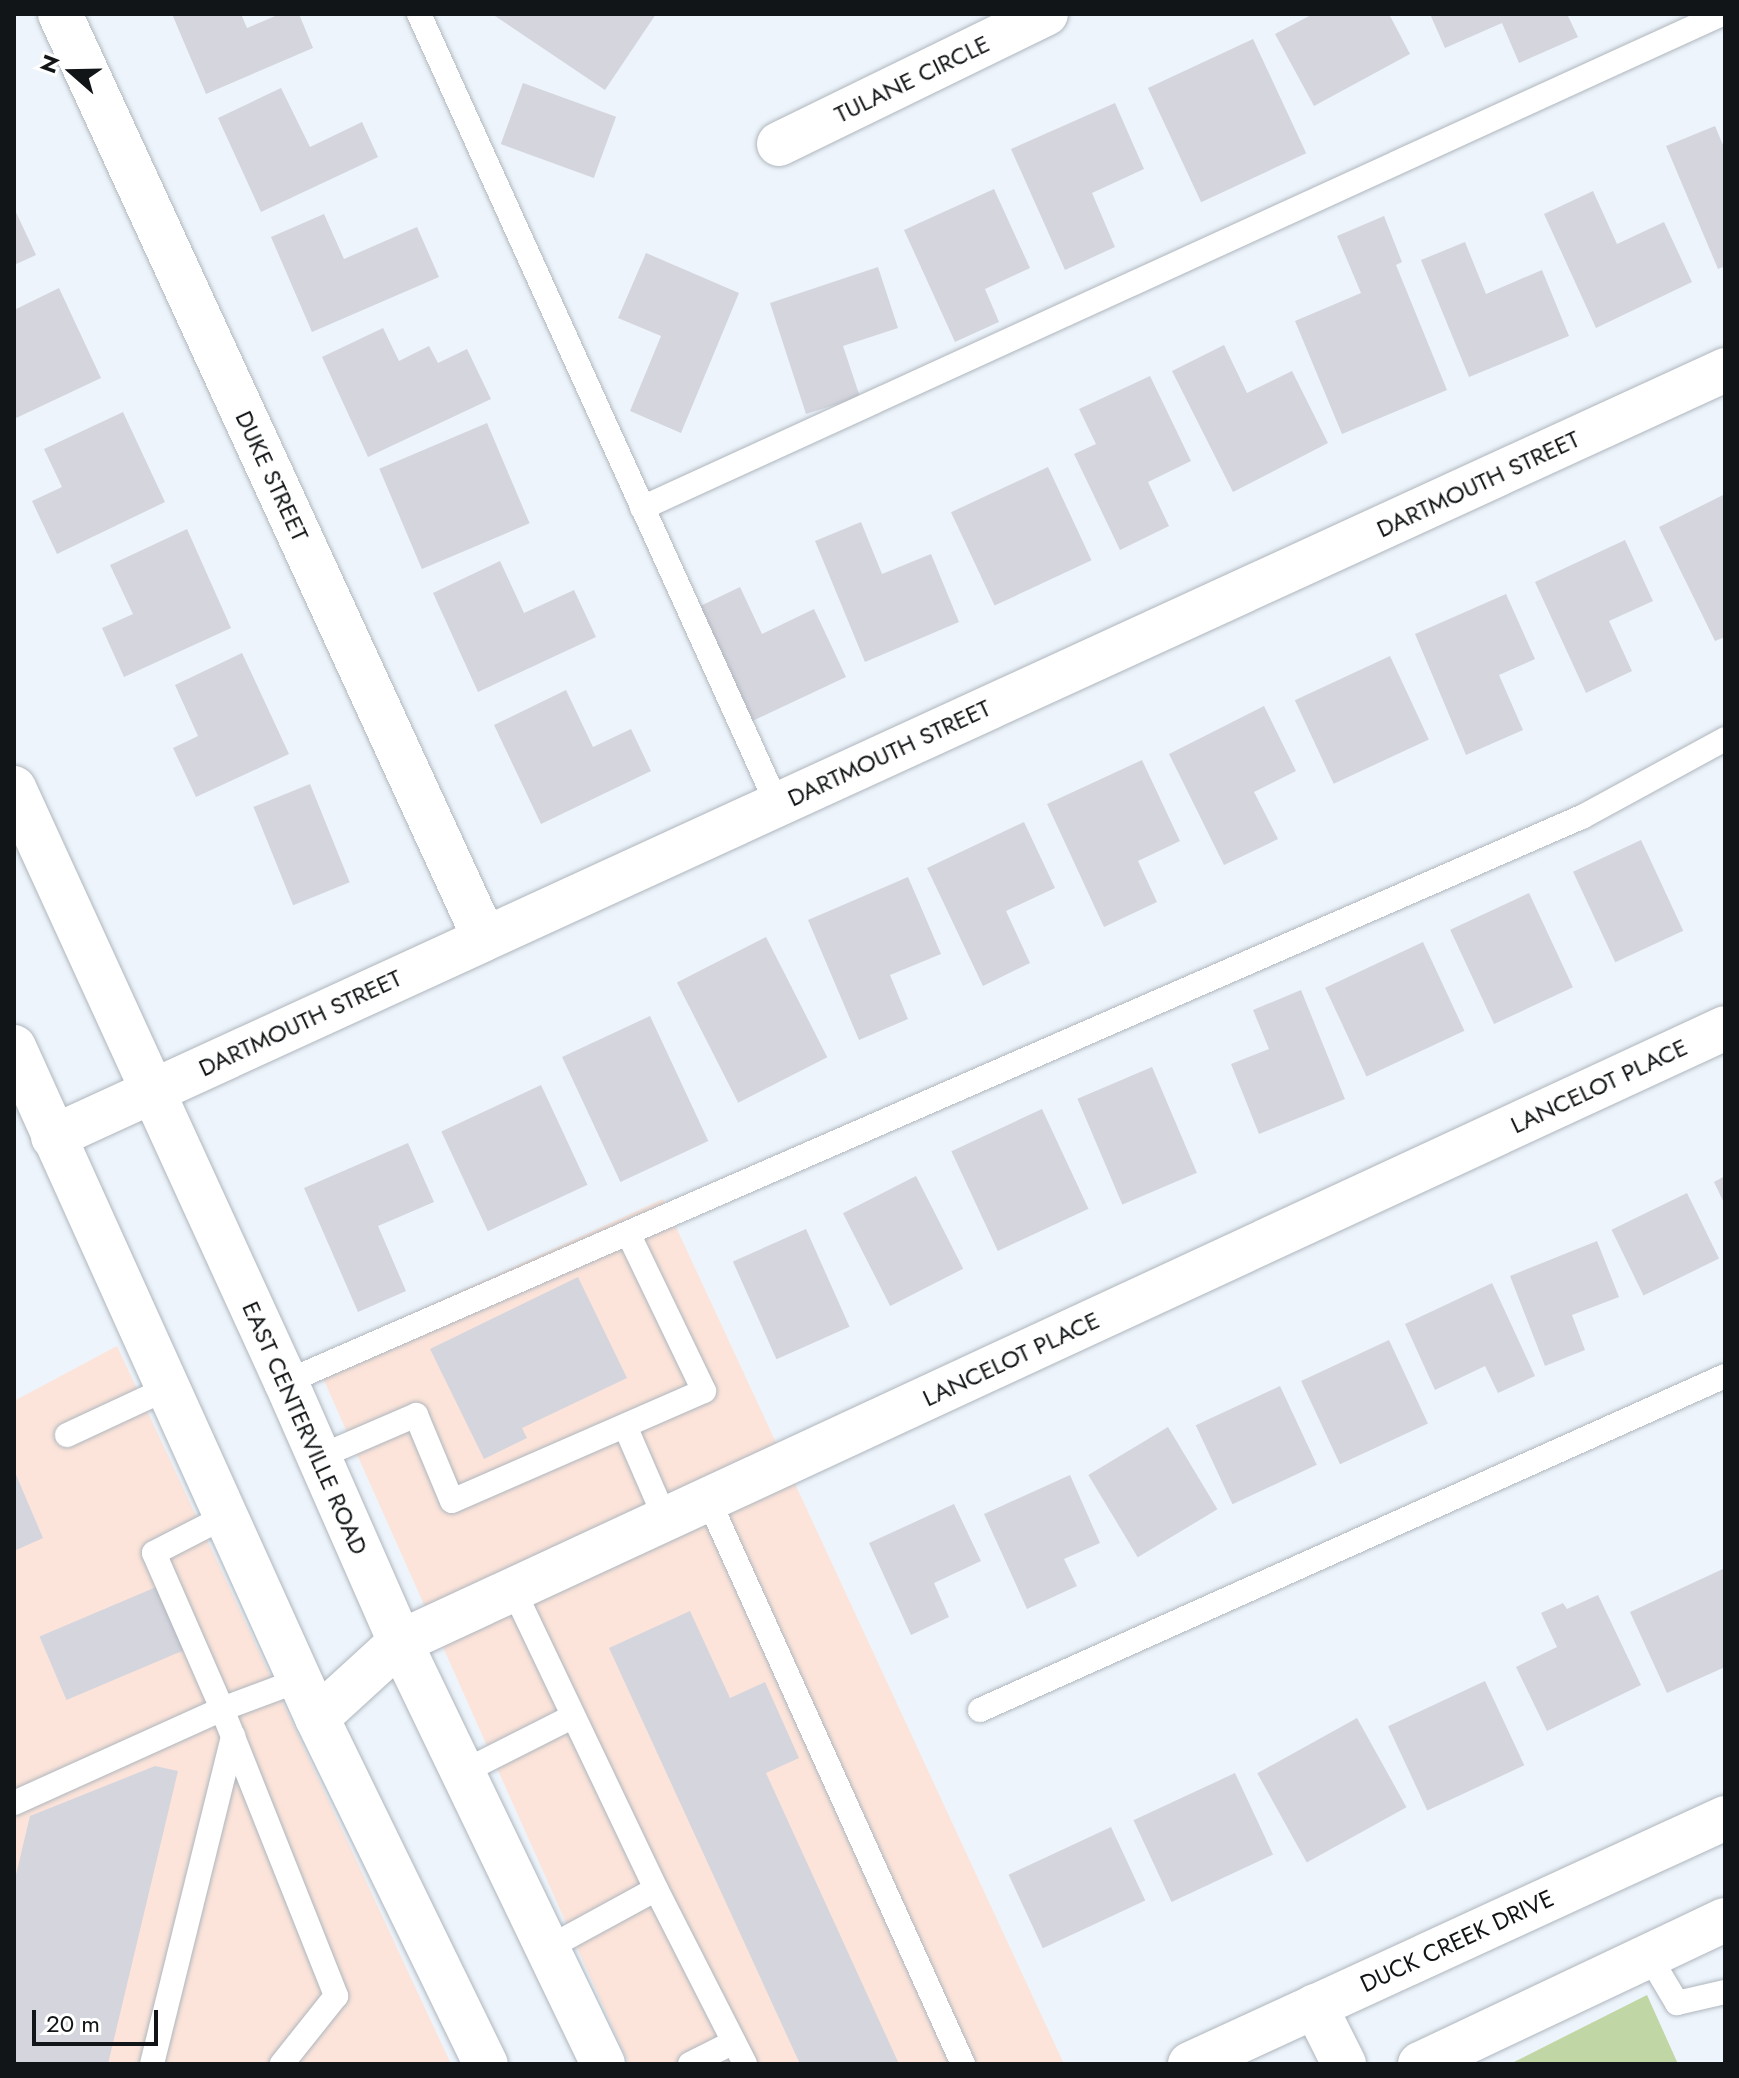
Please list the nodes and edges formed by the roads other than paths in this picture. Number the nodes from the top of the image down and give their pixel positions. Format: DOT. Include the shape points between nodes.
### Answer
graph roads {
  1 [pos="60,14"];
  2 [pos="419,14"];
  3 [pos="1046,14"];
  4 [pos="1722,14"];
  5 [pos="779,144"];
  6 [pos="1725,370"];
  7 [pos="642,508"];
  8 [pos="1725,739"];
  9 [pos="14,788"];
  10 [pos="777,804"];
  11 [pos="484,937"];
  12 [pos="1725,1028"];
  13 [pos="14,1047"];
  14 [pos="152,1092"];
  15 [pos="53,1137"];
  16 [pos="628,1233"];
  17 [pos="1725,1376"];
  18 [pos="286,1382"];
  19 [pos="168,1388"];
  20 [pos="625,1426"];
  21 [pos="67,1435"];
  22 [pos="319,1457"];
  23 [pos="708,1499"];
  24 [pos="226,1516"];
  25 [pos="665,1518"];
  26 [pos="512,1587"];
  27 [pos="400,1642"];
  28 [pos="308,1699"];
  29 [pos="222,1709"];
  30 [pos="980,1710"];
  31 [pos="572,1717"];
  32 [pos="233,1736"];
  33 [pos="463,1772"];
  34 [pos="14,1803"];
  35 [pos="1725,1818"];
  36 [pos="656,1889"];
  37 [pos="1725,1920"];
  38 [pos="548,1948"];
  39 [pos="1649,1956"];
  40 [pos="1725,1992"];
  41 [pos="1315,2006"];
  42 [pos="734,2042"];
  43 [pos="152,2064"];
  44 [pos="282,2064"];
  45 [pos="486,2064"];
  46 [pos="603,2064"];
  47 [pos="690,2064"];
  48 [pos="745,2064"];
  49 [pos="963,2064"];
  50 [pos="1190,2064"];
  51 [pos="1344,2064"];
  52 [pos="1420,2064"];
  1 -- 11 [label="street, DUKE STREET"];
  2 -- 7 [label="lane"];
  3 -- 5 [label="street, TULANE CIRCLE"];
  4 -- 7 [label="lane"];
  6 -- 10 [label="street, DARTMOUTH STREET"];
  7 -- 10 [label="lane"];
  8 -- 16 [label="lane" via="1582,817"];
  9 -- 14 [label="street, EAST CENTERVILLE ROAD"];
  10 -- 11 [label="street, DARTMOUTH STREET"];
  11 -- 14 [label="street, DARTMOUTH STREET"];
  12 -- 23 [label="street, LANCELOT PLACE"];
  13 -- 15 [label="street"];
  14 -- 15 [label="street, DARTMOUTH STREET"];
  14 -- 18 [label="street, EAST CENTERVILLE ROAD"];
  15 -- 19 [label="street"];
  16 -- 18 [label="lane"];
  16 -- 20 [label="lane" via="704,1391"];
  17 -- 30 [label="lane"];
  18 -- 22 [label="street, EAST CENTERVILLE ROAD"];
  19 -- 21 [label="lane"];
  19 -- 24 [label="street"];
  20 -- 22 [label="lane" via="452,1501 416,1415"];
  20 -- 25 [label="lane"];
  22 -- 27 [label="street, EAST CENTERVILLE ROAD"];
  23 -- 25 [label="street, LANCELOT PLACE"];
  23 -- 49 [label="lane"];
  24 -- 28 [label="street"];
  24 -- 29 [label="lane" via="154,1553"];
  25 -- 26 [label="street, LANCELOT PLACE"];
  26 -- 27 [label="street, LANCELOT PLACE"];
  26 -- 31 [label="lane"];
  27 -- 28 [label="street, LANCELOT PLACE"];
  27 -- 33 [label="street, EAST CENTERVILLE ROAD"];
  28 -- 29 [label="lane"];
  28 -- 45 [label="street"];
  29 -- 32 [label="lane"];
  29 -- 34 [label="lane"];
  31 -- 33 [label="lane"];
  31 -- 36 [label="lane"];
  32 -- 43 [label="lane"];
  32 -- 44 [label="lane" via="336,1996"];
  33 -- 38 [label="street, EAST CENTERVILLE ROAD"];
  35 -- 41 [label="street, DUCK CREEK DRIVE"];
  36 -- 38 [label="lane"];
  36 -- 42 [label="lane"];
  37 -- 39 [label="street"];
  38 -- 46 [label="street, EAST CENTERVILLE ROAD"];
  39 -- 40 [label="lane" via="1677,2003"];
  39 -- 52 [label="street"];
  41 -- 50 [label="street, DUCK CREEK DRIVE"];
  41 -- 51 [label="street"];
  42 -- 47 [label="lane"];
  42 -- 48 [label="lane"];
}
